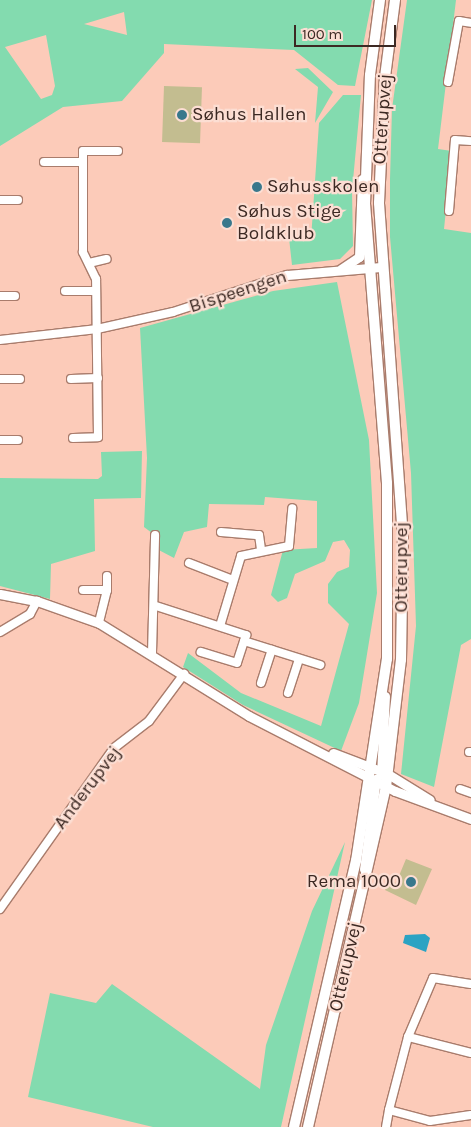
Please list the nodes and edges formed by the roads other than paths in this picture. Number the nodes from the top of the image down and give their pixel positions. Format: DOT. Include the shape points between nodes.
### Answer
graph roads {
  1 [pos="380,0"];
  2 [pos="395,0"];
  3 [pos="471,23"];
  4 [pos="448,82"];
  5 [pos="471,141"];
  6 [pos="118,151"];
  7 [pos="366,156"];
  8 [pos="44,162"];
  9 [pos="82,162"];
  10 [pos="0,200"];
  11 [pos="18,200"];
  12 [pos="449,211"];
  13 [pos="107,259"];
  14 [pos="89,263"];
  15 [pos="381,267"];
  16 [pos="367,268"];
  17 [pos="341,269"];
  18 [pos="287,275"];
  19 [pos="65,291"];
  20 [pos="96,291"];
  21 [pos="0,296"];
  22 [pos="15,296"];
  23 [pos="97,329"];
  24 [pos="0,340"];
  25 [pos="98,378"];
  26 [pos="0,379"];
  27 [pos="20,379"];
  28 [pos="71,379"];
  29 [pos="73,438"];
  30 [pos="0,440"];
  31 [pos="18,440"];
  32 [pos="292,508"];
  33 [pos="221,532"];
  34 [pos="155,535"];
  35 [pos="260,550"];
  36 [pos="189,563"];
  37 [pos="107,576"];
  38 [pos="233,580"];
  39 [pos="83,590"];
  40 [pos="107,590"];
  41 [pos="0,594"];
  42 [pos="37,601"];
  43 [pos="156,606"];
  44 [pos="99,623"];
  45 [pos="220,626"];
  46 [pos="0,632"];
  47 [pos="244,641"];
  48 [pos="272,650"];
  49 [pos="201,652"];
  50 [pos="152,653"];
  51 [pos="299,659"];
  52 [pos="320,665"];
  53 [pos="184,674"];
  54 [pos="261,683"];
  55 [pos="288,693"];
  56 [pos="379,777"];
  57 [pos="460,789"];
  58 [pos="471,793"];
  59 [pos="471,819"];
  60 [pos="0,910"];
  61 [pos="471,984"];
  62 [pos="408,1037"];
  63 [pos="471,1053"];
  64 [pos="389,1110"];
  65 [pos="471,1115"];
  66 [pos="294,1127"];
  67 [pos="308,1127"];
  68 [pos="386,1127"];
  1 -- 7 [label="main road, Otterupvej"];
  2 -- 15 [label="main road, Otterupvej" via="381,134"];
  3 -- 4 [label="street" via="459,22"];
  5 -- 12 [label="street" via="455,140"];
  6 -- 9 [label="street" via="83,151"];
  7 -- 16 [label="main road, Otterupvej"];
  7 -- 17 [label="street" via="359,198 360,257"];
  8 -- 9 [label="street"];
  9 -- 14 [label="street" via="83,252"];
  10 -- 11 [label="street"];
  13 -- 14 [label="street"];
  14 -- 20 [label="street"];
  15 -- 16 [label="street, Bispeengen"];
  15 -- 56 [label="main road, Otterupvej" via="403,538 401,660"];
  16 -- 17 [label="street, Bispeengen"];
  16 -- 56 [label="main road, Otterupvej" via="387,483 389,598"];
  17 -- 18 [label="street, Bispeengen"];
  18 -- 23 [label="street, Bispeengen" via="173,312"];
  19 -- 20 [label="street"];
  20 -- 23 [label="street"];
  21 -- 22 [label="street"];
  23 -- 24 [label="street, Bispeengen"];
  23 -- 25 [label="street"];
  25 -- 28 [label="street"];
  25 -- 29 [label="street" via="98,437"];
  26 -- 27 [label="street"];
  30 -- 31 [label="street"];
  32 -- 35 [label="street" via="289,546"];
  33 -- 35 [label="street" via="259,534"];
  34 -- 43 [label="street"];
  35 -- 38 [label="street" via="241,556"];
  36 -- 38 [label="street"];
  37 -- 40 [label="street"];
  38 -- 45 [label="street"];
  39 -- 40 [label="street"];
  40 -- 44 [label="street"];
  41 -- 42 [label="street"];
  42 -- 44 [label="street"];
  42 -- 46 [label="street" via="30,614"];
  43 -- 45 [label="street"];
  43 -- 50 [label="street"];
  44 -- 50 [label="street"];
  45 -- 47 [label="street" via="246,635"];
  47 -- 48 [label="street"];
  47 -- 49 [label="street" via="236,663"];
  48 -- 51 [label="street"];
  48 -- 54 [label="street"];
  50 -- 53 [label="street"];
  51 -- 52 [label="street"];
  51 -- 55 [label="street"];
  53 -- 56 [label="street" via="249,716"];
  53 -- 60 [label="street, Anderupvej" via="149,721 114,748"];
  56 -- 59 [label="street"];
  56 -- 66 [label="main road, Otterupvej"];
  56 -- 67 [label="main road, Otterupvej" via="361,898"];
  57 -- 58 [label="street"];
  61 -- 62 [label="street" via="432,978"];
  62 -- 63 [label="street"];
  62 -- 64 [label="street"];
  64 -- 65 [label="street" via="430,1121"];
  64 -- 68 [label="street"];
}
